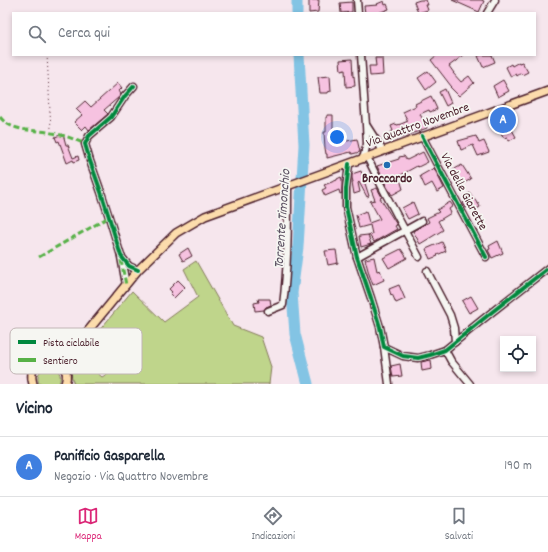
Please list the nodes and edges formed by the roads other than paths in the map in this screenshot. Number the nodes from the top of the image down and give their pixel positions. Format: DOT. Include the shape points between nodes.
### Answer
graph roads {
  1 [pos="357,0"];
  2 [pos="495,0"];
  3 [pos="358,12"];
  4 [pos="488,12"];
  5 [pos="361,56"];
  6 [pos="134,86"];
  7 [pos="548,91"];
  8 [pos="366,125"];
  9 [pos="422,136"];
  10 [pos="367,144"];
  11 [pos="383,151"];
  12 [pos="375,154"];
  13 [pos="365,158"];
  14 [pos="349,164"];
  15 [pos="289,185"];
  16 [pos="422,221"];
  17 [pos="405,231"];
  18 [pos="121,256"];
  19 [pos="419,257"];
  20 [pos="486,257"];
  21 [pos="357,258"];
  22 [pos="548,268"];
  23 [pos="138,270"];
  24 [pos="427,271"];
  25 [pos="126,284"];
  26 [pos="268,311"];
  27 [pos="90,328"];
  28 [pos="455,342"];
  29 [pos="384,347"];
  30 [pos="446,350"];
  31 [pos="32,374"];
  32 [pos="33,384"];
  33 [pos="389,384"];
  34 [pos="470,384"];
  1 -- 3 [label="street"];
  2 -- 4 [label="street"];
  5 -- 8 [label="street"];
  6 -- 18 [label="street" via="111,117 89,136 85,144"];
  7 -- 9 [label="main road, Via Quattro Novembre"];
  8 -- 10 [label="street"];
  8 -- 11 [label="street"];
  9 -- 11 [label="main road, Via Quattro Novembre"];
  9 -- 20 [label="street, Via delle Giarette"];
  10 -- 12 [label="street"];
  10 -- 13 [label="street"];
  11 -- 12 [label="main road, Via Quattro Novembre"];
  12 -- 13 [label="main road, Via Quattro Novembre"];
  13 -- 14 [label="main road, Via Quattro Novembre"];
  13 -- 17 [label="street"];
  14 -- 15 [label="main road, Via Quattro Novembre"];
  14 -- 21 [label="street" via="346,206"];
  15 -- 23 [label="main road, Via Quattro Novembre" via="205,216 176,233"];
  15 -- 26 [label="street" via="283,305"];
  16 -- 17 [label="street"];
  17 -- 19 [label="street"];
  17 -- 21 [label="street"];
  18 -- 23 [label="street" via="129,266"];
  18 -- 25 [label="street"];
  21 -- 29 [label="street"];
  22 -- 28 [label="street"];
  23 -- 25 [label="main road, Via Quattro Novembre"];
  24 -- 28 [label="street" via="450,315"];
  25 -- 27 [label="main road, Via Quattro Novembre"];
  28 -- 30 [label="street"];
  29 -- 30 [label="street" via="403,356 418,358"];
  29 -- 33 [label="street"];
  30 -- 34 [label="street" via="451,361"];
  31 -- 32 [label="main road"];
}
